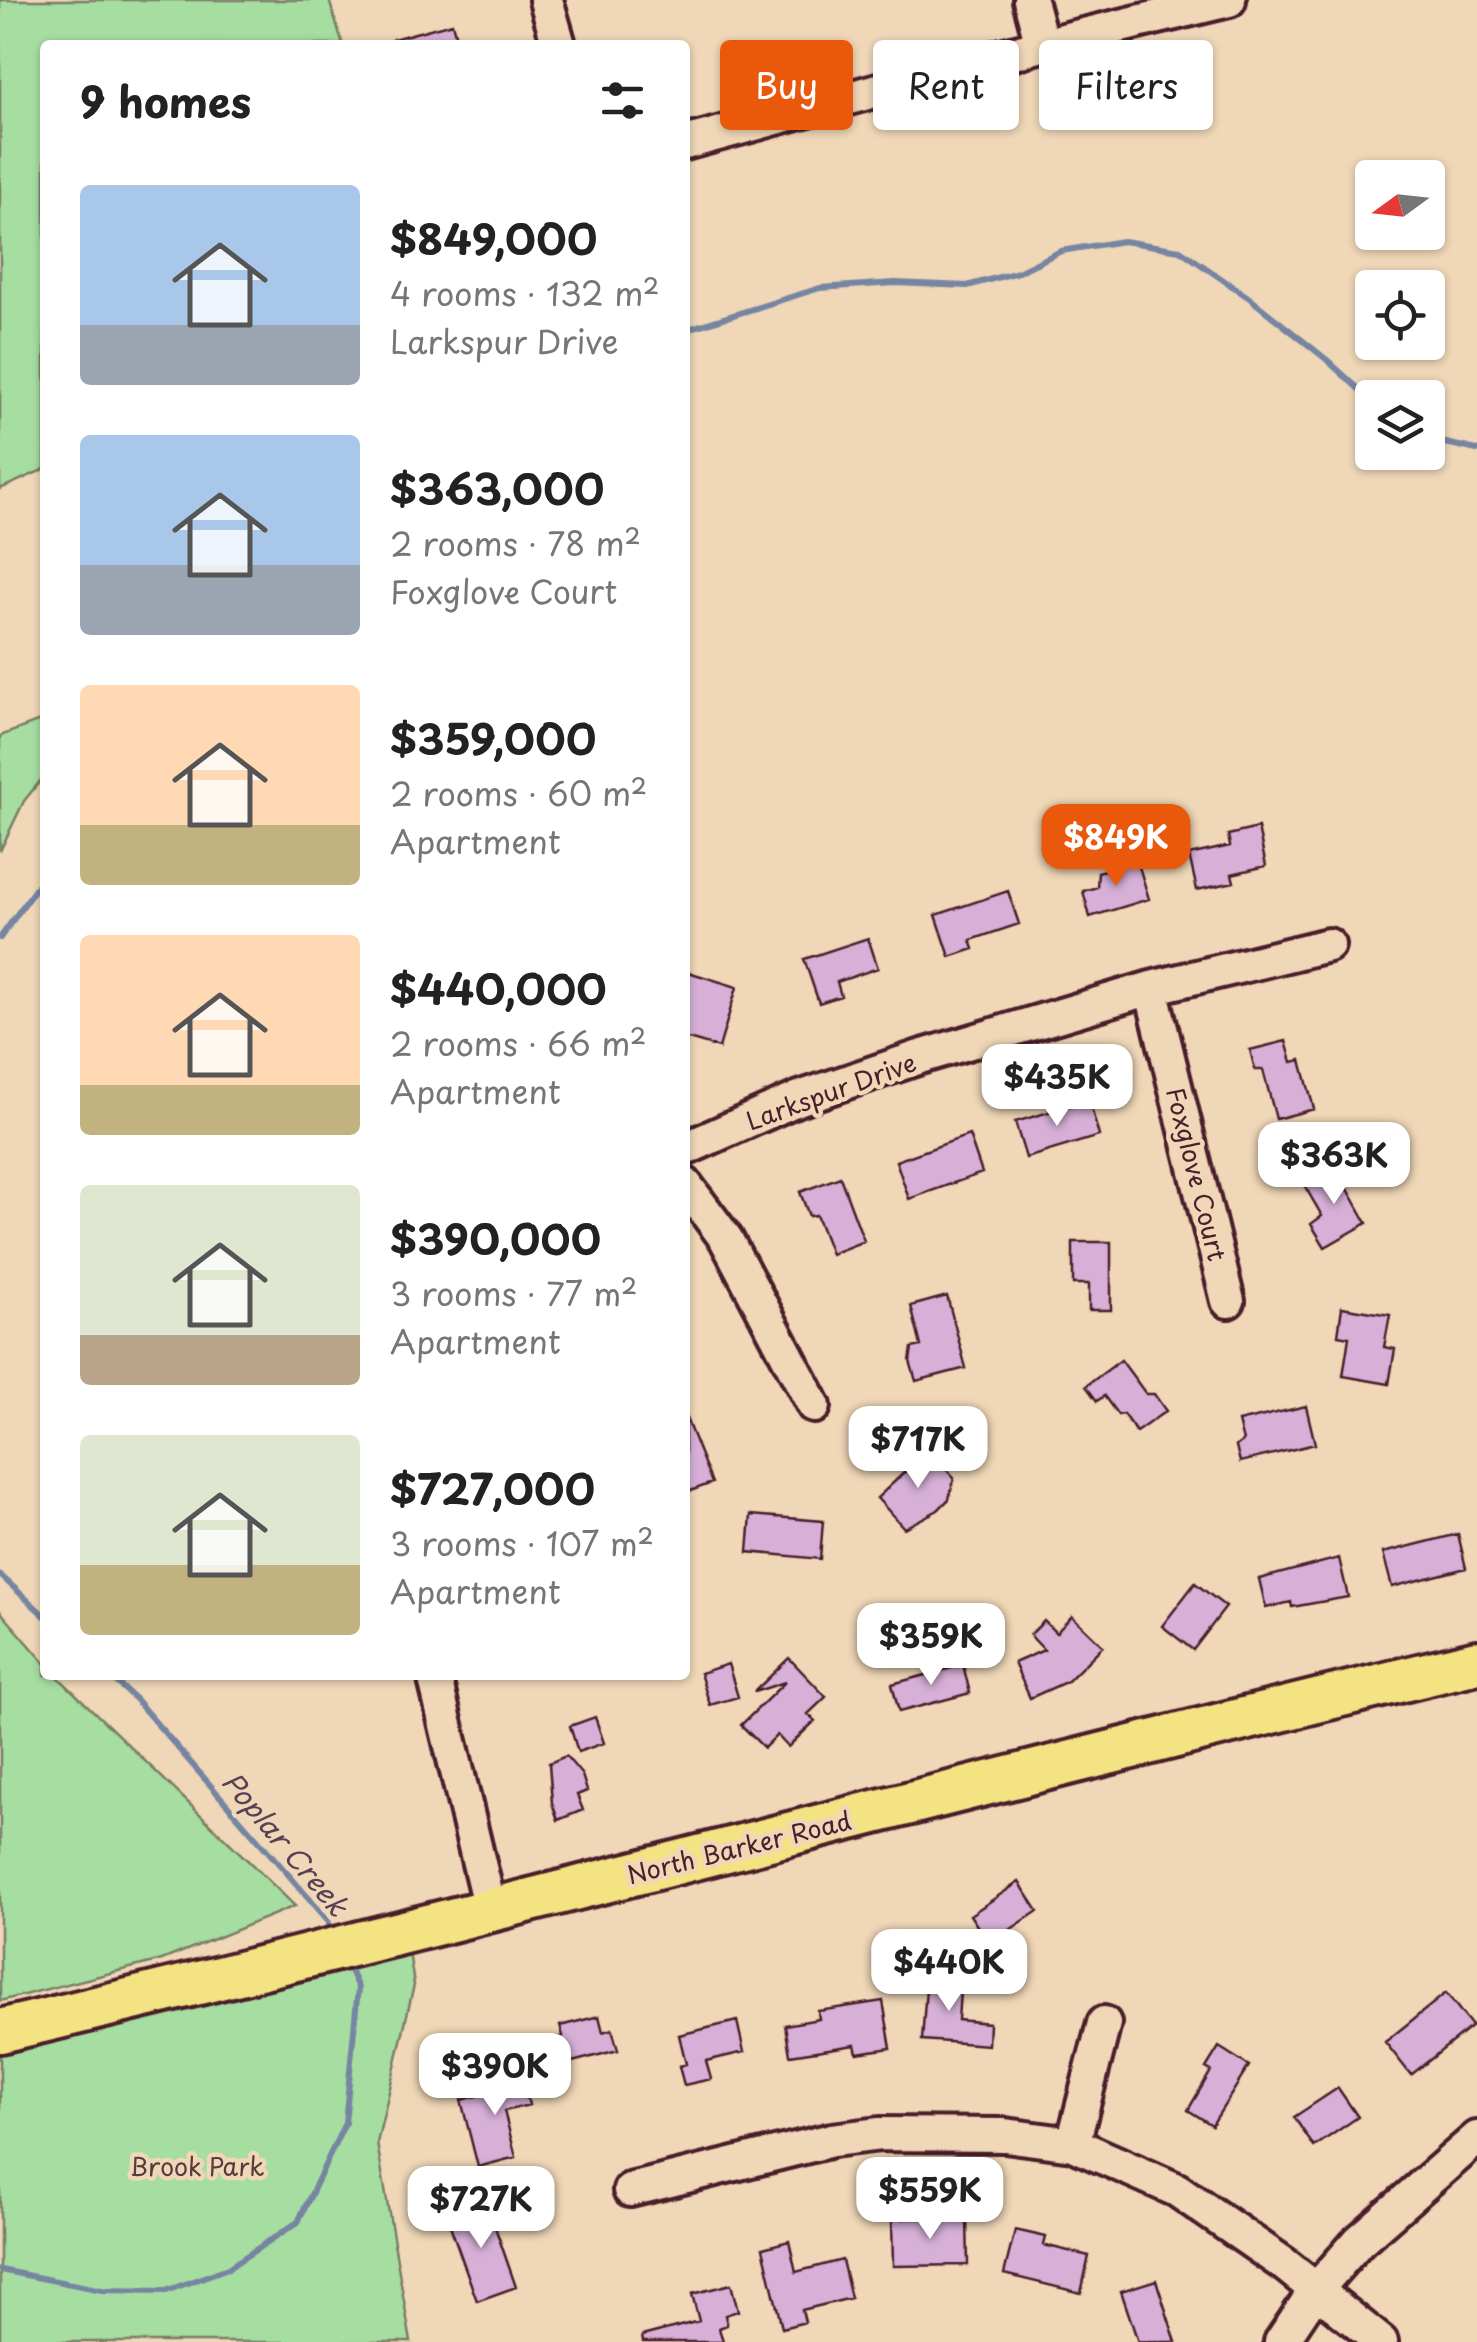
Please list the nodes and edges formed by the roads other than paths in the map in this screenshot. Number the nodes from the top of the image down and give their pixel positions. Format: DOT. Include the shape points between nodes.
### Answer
graph roads {
  1 [pos="546,0"];
  2 [pos="1030,0"];
  3 [pos="1229,0"];
  4 [pos="558,40"];
  5 [pos="1041,40"];
  6 [pos="1063,40"];
  7 [pos="1039,46"];
  8 [pos="690,143"];
  9 [pos="1328,945"];
  10 [pos="1152,988"];
  11 [pos="690,1147"];
  12 [pos="690,1191"];
  13 [pos="1228,1301"];
  14 [pos="814,1406"];
  15 [pos="1477,1662"];
  16 [pos="435,1680"];
  17 [pos="490,1910"];
  18 [pos="1104,2023"];
  19 [pos="0,2032"];
  20 [pos="1477,2138"];
  21 [pos="1073,2144"];
  22 [pos="630,2190"];
  23 [pos="1316,2291"];
  24 [pos="1282,2342"];
  25 [pos="1381,2342"];
  1 -- 4 [label="street"];
  2 -- 5 [label="street"];
  3 -- 6 [label="street"];
  7 -- 8 [label="street"];
  9 -- 10 [label="street, Larkspur Drive"];
  10 -- 11 [label="street, Larkspur Drive" via="797,1099"];
  10 -- 13 [label="street, Foxglove Court"];
  12 -- 14 [label="street" via="726,1238"];
  15 -- 17 [label="main road, North Barker Road"];
  16 -- 17 [label="street"];
  17 -- 19 [label="main road, North Barker Road"];
  18 -- 21 [label="street"];
  20 -- 23 [label="street" via="1359,2241"];
  21 -- 22 [label="street" via="1005,2135 880,2134"];
  21 -- 23 [label="street" via="1177,2190"];
  23 -- 24 [label="street"];
  23 -- 25 [label="street"];
}
